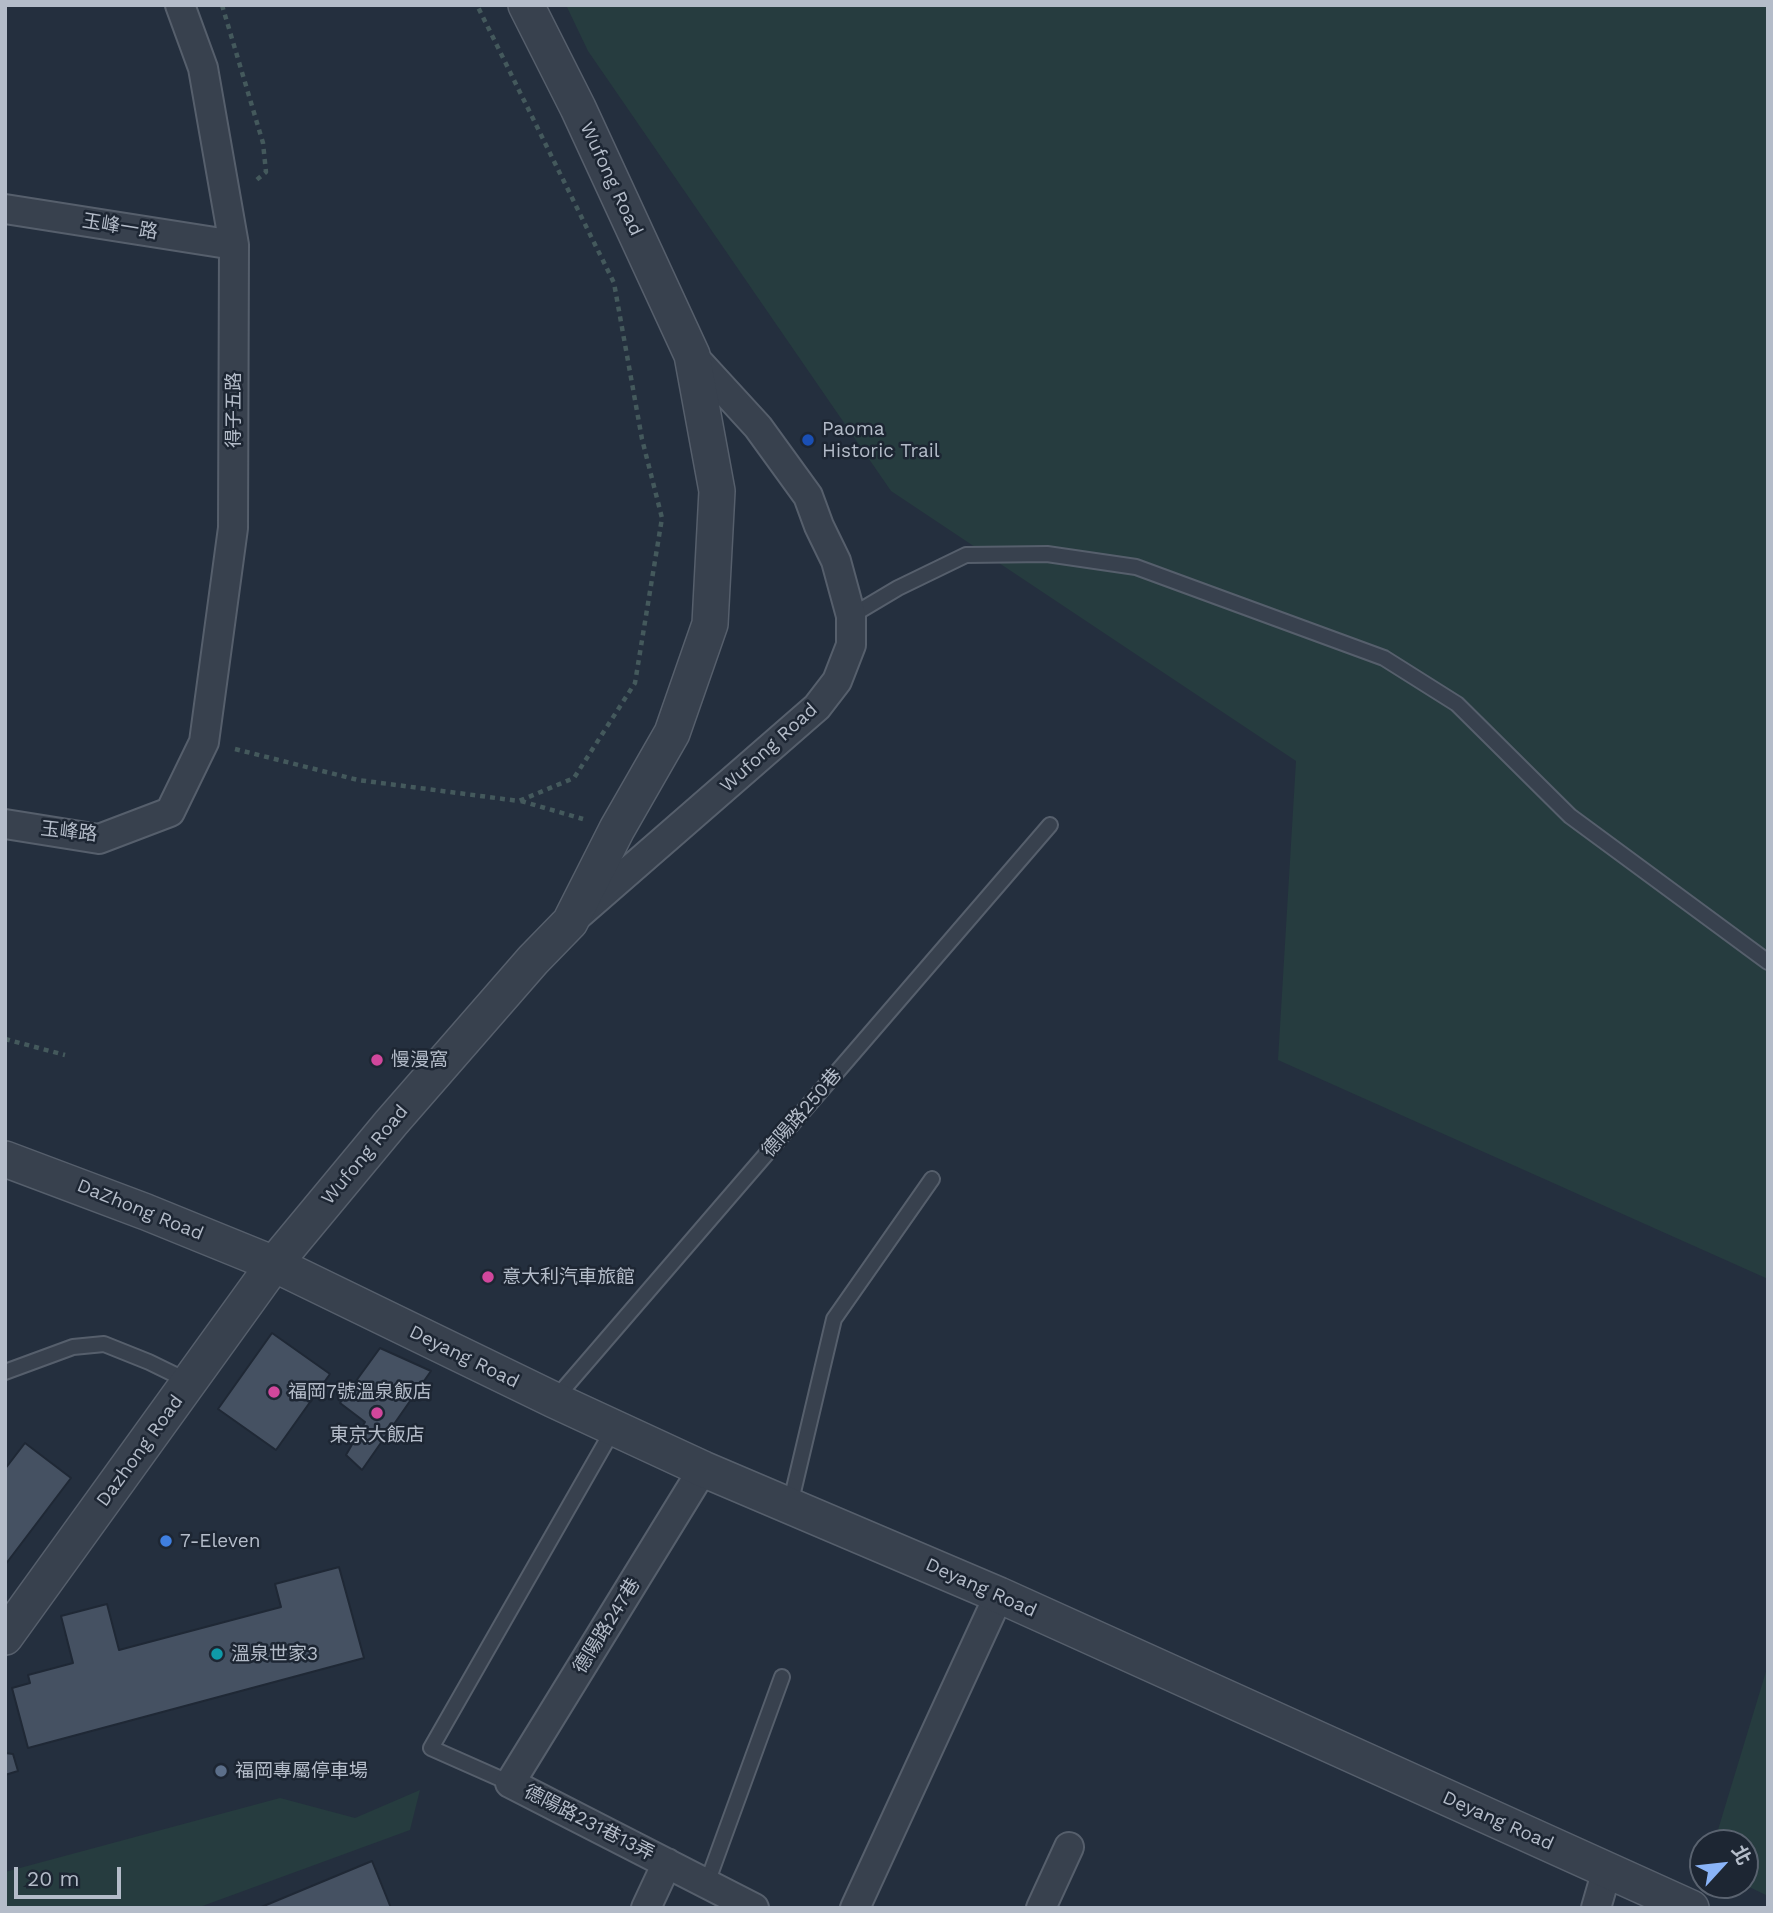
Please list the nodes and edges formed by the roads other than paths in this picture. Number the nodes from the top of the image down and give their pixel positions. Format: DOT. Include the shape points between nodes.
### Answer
graph roads {
  1 [pos="180,5"];
  2 [pos="526,5"];
  3 [pos="5,209"];
  4 [pos="234,246"];
  5 [pos="692,355"];
  6 [pos="851,616"];
  7 [pos="170,813"];
  8 [pos="5,824"];
  9 [pos="1050,825"];
  10 [pos="570,922"];
  11 [pos="1768,962"];
  12 [pos="5,1159"];
  13 [pos="932,1179"];
  14 [pos="274,1264"];
  15 [pos="5,1372"];
  16 [pos="190,1382"];
  17 [pos="554,1400"];
  18 [pos="614,1428"];
  19 [pos="703,1469"];
  20 [pos="790,1506"];
  21 [pos="999,1595"];
  22 [pos="5,1636"];
  23 [pos="782,1677"];
  24 [pos="510,1783"];
  25 [pos="1069,1847"];
  26 [pos="667,1863"];
  27 [pos="1607,1870"];
  28 [pos="707,1884"];
  29 [pos="646,1908"];
  30 [pos="754,1908"];
  31 [pos="855,1908"];
  32 [pos="1041,1908"];
  33 [pos="1596,1908"];
  34 [pos="1691,1908"];
  1 -- 4 [label="street, 得子五路" via="203,68"];
  2 -- 5 [label="street, Wufong Road"];
  3 -- 4 [label="street, 玉峰一路"];
  4 -- 7 [label="street, 得子五路" via="233,527 204,742"];
  5 -- 6 [label="street, Wufong Road" via="758,427 808,496 836,562"];
  5 -- 10 [label="street, Wufong Road" via="717,491 709,624 672,733"];
  6 -- 10 [label="street, Wufong Road" via="851,645 837,681 817,707"];
  6 -- 11 [label="lane" via="966,555 1047,554 1136,567 1371,653 1457,704 1570,816"];
  7 -- 8 [label="street, 玉峰路" via="99,839"];
  9 -- 17 [label="lane, 德陽路250巷"];
  10 -- 14 [label="street, Wufong Road" via="391,1123"];
  12 -- 14 [label="street, DaZhong Road"];
  13 -- 20 [label="lane" via="834,1319"];
  14 -- 16 [label="street, Dazhong Road"];
  14 -- 17 [label="street, Deyang Road"];
  15 -- 16 [label="lane" via="74,1347 104,1344"];
  16 -- 22 [label="street, Dazhong Road"];
  17 -- 18 [label="street, Deyang Road"];
  18 -- 19 [label="street, Deyang Road"];
  18 -- 24 [label="lane" via="431,1748"];
  19 -- 20 [label="street, Deyang Road"];
  19 -- 24 [label="street, 德陽路247巷"];
  20 -- 21 [label="street, Deyang Road"];
  21 -- 27 [label="street, Deyang Road"];
  21 -- 31 [label="street"];
  23 -- 28 [label="lane"];
  24 -- 26 [label="street, 德陽路231巷13弄"];
  25 -- 32 [label="street"];
  26 -- 28 [label="street, 德陽路231巷13弄"];
  26 -- 29 [label="street, 德陽路231巷13弄"];
  27 -- 33 [label="street"];
  27 -- 34 [label="street, Deyang Road"];
  28 -- 30 [label="street, 德陽路231巷13弄"];
}
